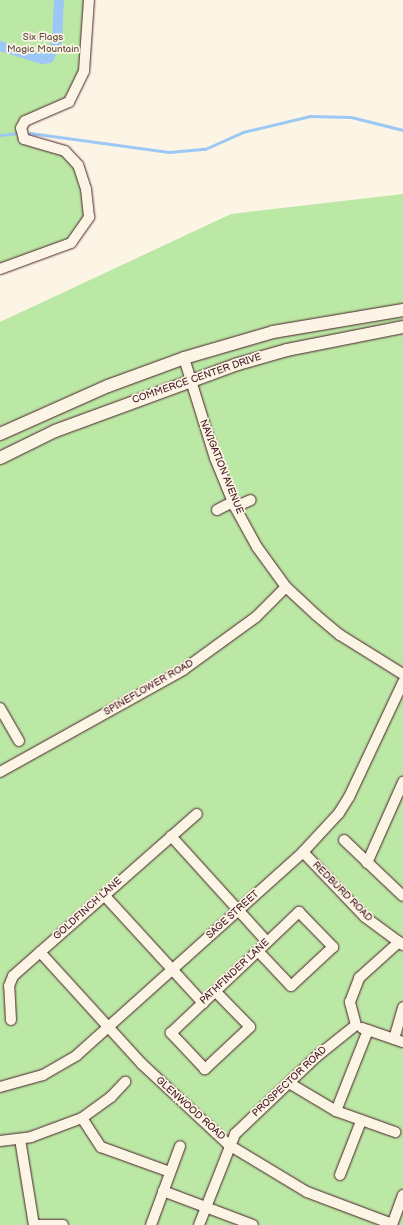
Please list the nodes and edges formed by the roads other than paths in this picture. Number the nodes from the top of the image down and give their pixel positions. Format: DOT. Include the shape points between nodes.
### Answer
graph roads {
  1 [pos="89,0"];
  2 [pos="0,269"];
  3 [pos="403,310"];
  4 [pos="403,327"];
  5 [pos="184,358"];
  6 [pos="190,381"];
  7 [pos="0,434"];
  8 [pos="0,458"];
  9 [pos="251,500"];
  10 [pos="234,505"];
  11 [pos="218,510"];
  12 [pos="286,587"];
  13 [pos="403,674"];
  14 [pos="403,682"];
  15 [pos="1,711"];
  16 [pos="19,741"];
  17 [pos="0,772"];
  18 [pos="403,782"];
  19 [pos="197,814"];
  20 [pos="171,836"];
  21 [pos="344,840"];
  22 [pos="303,852"];
  23 [pos="367,863"];
  24 [pos="104,895"];
  25 [pos="403,896"];
  26 [pos="239,910"];
  27 [pos="267,942"];
  28 [pos="401,943"];
  29 [pos="258,951"];
  30 [pos="40,952"];
  31 [pos="172,970"];
  32 [pos="215,991"];
  33 [pos="203,1003"];
  34 [pos="403,1007"];
  35 [pos="11,1020"];
  36 [pos="356,1025"];
  37 [pos="108,1028"];
  38 [pos="368,1030"];
  39 [pos="398,1040"];
  40 [pos="125,1082"];
  41 [pos="289,1083"];
  42 [pos="0,1087"];
  43 [pos="336,1111"];
  44 [pos="82,1118"];
  45 [pos="361,1121"];
  46 [pos="395,1132"];
  47 [pos="20,1139"];
  48 [pos="0,1141"];
  49 [pos="229,1145"];
  50 [pos="180,1146"];
  51 [pos="170,1172"];
  52 [pos="340,1175"];
  53 [pos="163,1191"];
  54 [pos="403,1195"];
  55 [pos="206,1207"];
  56 [pos="250,1224"];
  57 [pos="34,1225"];
  58 [pos="63,1225"];
  59 [pos="150,1225"];
  60 [pos="199,1225"];
  61 [pos="392,1225"];
  1 -- 2 [label="street" via="84,71 69,102 25,121 21,128 24,139 65,151 78,165 86,189 89,217 71,243"];
  3 -- 5 [label="main road, COMMERCE CENTER DRIVE" via="274,332"];
  4 -- 6 [label="main road, COMMERCE CENTER DRIVE" via="287,350"];
  5 -- 6 [label="street, NAVIGATION AVENUE"];
  5 -- 7 [label="main road, COMMERCE CENTER DRIVE" via="108,386"];
  6 -- 8 [label="main road, COMMERCE CENTER DRIVE" via="55,431"];
  6 -- 10 [label="street, NAVIGATION AVENUE"];
  9 -- 10 [label="street"];
  10 -- 11 [label="street"];
  10 -- 12 [label="street, NAVIGATION AVENUE" via="257,547"];
  12 -- 13 [label="street, NAVIGATION AVENUE" via="340,635"];
  12 -- 17 [label="street, SPINEFLOWER ROAD" via="256,617 183,670"];
  14 -- 22 [label="street, SAGE STREET" via="349,797 339,814"];
  15 -- 16 [label="street"];
  18 -- 23 [label="street"];
  19 -- 20 [label="street, GOLDFINCH LANE"];
  20 -- 24 [label="street, GOLDFINCH LANE"];
  20 -- 26 [label="street"];
  21 -- 23 [label="street"];
  22 -- 26 [label="street, SAGE STREET"];
  22 -- 28 [label="street, REDBURD ROAD" via="365,917"];
  23 -- 25 [label="street"];
  24 -- 30 [label="street, GOLDFINCH LANE"];
  24 -- 31 [label="street"];
  26 -- 27 [label="street"];
  26 -- 31 [label="street, SAGE STREET"];
  27 -- 29 [label="street, PATHFINDER LANE"];
  27 -- 29 [label="street, PATHFINDER LANE" via="300,912 332,947 291,986"];
  28 -- 36 [label="street" via="359,978 350,1002"];
  29 -- 32 [label="street, PATHFINDER LANE"];
  30 -- 35 [label="street, GOLDFINCH LANE" via="10,980"];
  30 -- 37 [label="street, GLENWOOD ROAD"];
  31 -- 33 [label="street"];
  31 -- 37 [label="street, SAGE STREET"];
  32 -- 33 [label="street, PATHFINDER LANE"];
  32 -- 33 [label="street, PATHFINDER LANE" via="250,1027 205,1069 171,1033"];
  34 -- 39 [label="street"];
  36 -- 38 [label="street"];
  36 -- 41 [label="street, PROSPECTOR ROAD"];
  37 -- 42 [label="street, SAGE STREET" via="57,1068 30,1080"];
  37 -- 49 [label="street, GLENWOOD ROAD" via="172,1095"];
  38 -- 39 [label="street"];
  38 -- 43 [label="street"];
  40 -- 44 [label="street" via="111,1097"];
  41 -- 43 [label="street"];
  41 -- 49 [label="street, PROSPECTOR ROAD" via="247,1122"];
  43 -- 45 [label="street"];
  44 -- 47 [label="street"];
  44 -- 51 [label="street" via="102,1147"];
  45 -- 46 [label="street"];
  45 -- 52 [label="street"];
  47 -- 48 [label="street"];
  47 -- 57 [label="street"];
  49 -- 55 [label="street, PROSPECTOR ROAD"];
  49 -- 61 [label="street, GLENWOOD ROAD" via="307,1192"];
  50 -- 51 [label="street"];
  51 -- 53 [label="street"];
  53 -- 55 [label="street"];
  53 -- 59 [label="street"];
  54 -- 61 [label="street"];
  55 -- 56 [label="street"];
  55 -- 60 [label="street, PROSPECTOR ROAD"];
  57 -- 58 [label="street"];
}
